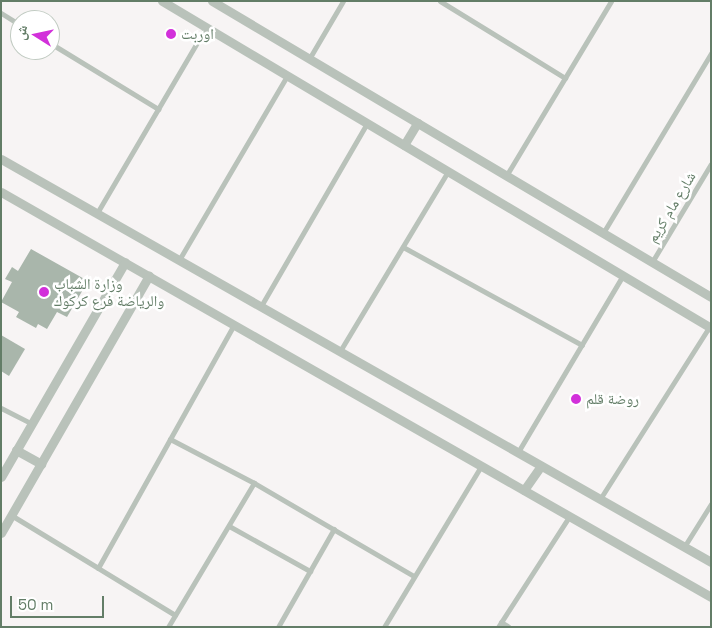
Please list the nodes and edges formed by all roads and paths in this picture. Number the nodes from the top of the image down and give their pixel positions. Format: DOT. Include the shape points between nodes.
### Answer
graph roads {
  1 [pos="162,1"];
  2 [pos="343,1"];
  3 [pos="440,1"];
  4 [pos="611,1"];
  5 [pos="217,2"];
  6 [pos="206,27"];
  7 [pos="60,49"];
  8 [pos="711,53"];
  9 [pos="308,59"];
  10 [pos="287,76"];
  11 [pos="565,78"];
  12 [pos="158,109"];
  13 [pos="367,123"];
  14 [pos="417,123"];
  15 [pos="404,145"];
  16 [pos="1,159"];
  17 [pos="711,164"];
  18 [pos="448,172"];
  19 [pos="506,176"];
  20 [pos="1,192"];
  21 [pos="96,213"];
  22 [pos="603,233"];
  23 [pos="403,247"];
  24 [pos="179,260"];
  25 [pos="125,262"];
  26 [pos="652,262"];
  27 [pos="623,275"];
  28 [pos="149,276"];
  29 [pos="711,297"];
  30 [pos="261,306"];
  31 [pos="234,325"];
  32 [pos="710,327"];
  33 [pos="582,345"];
  34 [pos="340,351"];
  35 [pos="1,408"];
  36 [pos="32,424"];
  37 [pos="170,439"];
  38 [pos="16,450"];
  39 [pos="518,452"];
  40 [pos="41,464"];
  41 [pos="481,466"];
  42 [pos="541,466"];
  43 [pos="1,477"];
  44 [pos="254,483"];
  45 [pos="524,490"];
  46 [pos="600,499"];
  47 [pos="711,504"];
  48 [pos="12,515"];
  49 [pos="569,517"];
  50 [pos="229,526"];
  51 [pos="334,529"];
  52 [pos="1,533"];
  53 [pos="684,547"];
  54 [pos="711,562"];
  55 [pos="98,568"];
  56 [pos="310,571"];
  57 [pos="414,576"];
  58 [pos="711,597"];
  59 [pos="175,615"];
  60 [pos="499,624"];
  61 [pos="168,627"];
  62 [pos="278,627"];
  63 [pos="384,627"];
  64 [pos="509,627"];
  1 -- 6 [label="street"];
  2 -- 9 [label="street"];
  3 -- 11 [label="street"];
  4 -- 11 [label="street"];
  5 -- 9 [label="street"];
  6 -- 10 [label="street"];
  6 -- 12 [label="street"];
  7 -- 12 [label="street"];
  8 -- 22 [label="street"];
  9 -- 14 [label="street"];
  10 -- 13 [label="street"];
  10 -- 24 [label="street"];
  11 -- 19 [label="street"];
  12 -- 21 [label="street"];
  13 -- 15 [label="street"];
  13 -- 30 [label="street"];
  14 -- 15 [label="street"];
  14 -- 19 [label="street"];
  15 -- 18 [label="street"];
  16 -- 21 [label="street"];
  17 -- 26 [label="street, شارع مام كريم"];
  18 -- 23 [label="street"];
  18 -- 27 [label="street"];
  19 -- 22 [label="street"];
  20 -- 25 [label="street"];
  21 -- 24 [label="street"];
  22 -- 26 [label="street"];
  23 -- 33 [label="street"];
  23 -- 34 [label="street"];
  24 -- 30 [label="street"];
  25 -- 28 [label="street"];
  25 -- 36 [label="street"];
  26 -- 29 [label="street"];
  27 -- 32 [label="street"];
  27 -- 33 [label="street"];
  28 -- 31 [label="street"];
  28 -- 40 [label="street"];
  30 -- 34 [label="street"];
  31 -- 37 [label="street"];
  31 -- 41 [label="street"];
  32 -- 46 [label="street"];
  33 -- 39 [label="street"];
  34 -- 39 [label="street"];
  35 -- 36 [label="street"];
  36 -- 38 [label="street"];
  37 -- 44 [label="street"];
  37 -- 55 [label="street"];
  38 -- 40 [label="street"];
  38 -- 43 [label="street"];
  39 -- 42 [label="street"];
  40 -- 48 [label="street"];
  41 -- 45 [label="street"];
  41 -- 57 [label="street"];
  42 -- 45 [label="street"];
  42 -- 46 [label="street"];
  44 -- 50 [label="street"];
  44 -- 51 [label="street"];
  45 -- 49 [label="street"];
  46 -- 53 [label="street"];
  47 -- 53 [label="street"];
  48 -- 52 [label="street"];
  48 -- 55 [label="street"];
  49 -- 58 [label="street"];
  49 -- 60 [label="street"];
  50 -- 56 [label="street"];
  50 -- 59 [label="street"];
  51 -- 56 [label="street"];
  51 -- 57 [label="street"];
  53 -- 54 [label="street"];
  55 -- 59 [label="street"];
  56 -- 62 [label="street"];
  57 -- 63 [label="street"];
  59 -- 61 [label="street"];
  60 -- 64 [label="street"];
}
